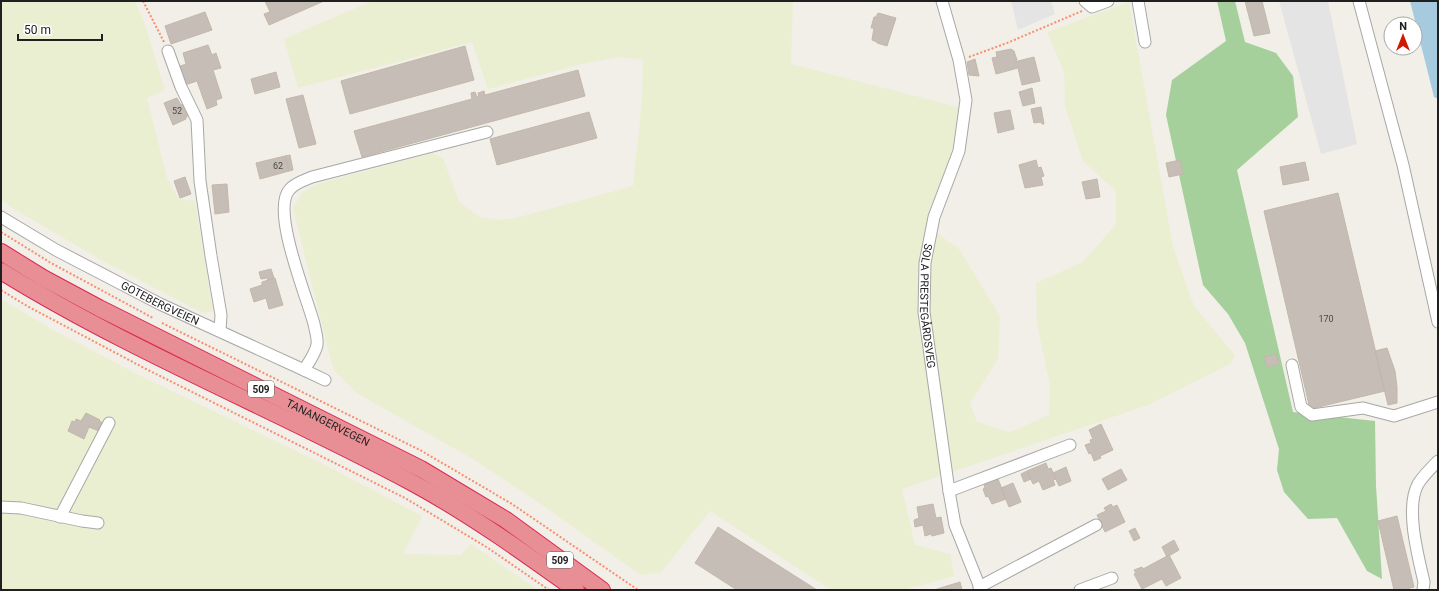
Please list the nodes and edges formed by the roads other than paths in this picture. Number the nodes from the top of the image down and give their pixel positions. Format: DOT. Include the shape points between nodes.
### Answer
graph roads {
  1 [pos="942,1"];
  2 [pos="1108,1"];
  3 [pos="1138,1"];
  4 [pos="1359,1"];
  5 [pos="1088,4"];
  6 [pos="1145,42"];
  7 [pos="168,51"];
  8 [pos="487,132"];
  9 [pos="1,217"];
  10 [pos="1,252"];
  11 [pos="1,270"];
  12 [pos="1438,322"];
  13 [pos="220,330"];
  14 [pos="1292,365"];
  15 [pos="304,370"];
  16 [pos="325,380"];
  17 [pos="1438,402"];
  18 [pos="109,423"];
  19 [pos="1070,445"];
  20 [pos="1438,461"];
  21 [pos="949,490"];
  22 [pos="1,507"];
  23 [pos="60,517"];
  24 [pos="98,523"];
  25 [pos="1096,525"];
  26 [pos="1112,578"];
  27 [pos="980,589"];
  28 [pos="576,590"];
  29 [pos="602,590"];
  30 [pos="1080,590"];
  31 [pos="1423,590"];
  1 -- 21 [label="street, SOLA PRESTEGÅRDSVEG" via="959,60 966,100 959,151 934,218 925,263 924,312"];
  2 -- 5 [label="street"];
  3 -- 6 [label="street"];
  4 -- 12 [label="street" via="1403,165"];
  7 -- 13 [label="street" via="181,88 197,120 200,181 221,315"];
  8 -- 15 [label="street" via="312,177 290,188 285,198 285,225 310,309 317,344"];
  9 -- 13 [label="street, GOTEBERGVEIEN" via="56,250 160,304"];
  10 -- 29 [label="highway, TANANGERVEGEN / 509" via="99,308 421,469 506,520"];
  11 -- 28 [label="highway, TANANGERVEGEN / 509" via="35,292 106,330 413,483 497,534"];
  13 -- 15 [label="street, GOTEBERGVEIEN"];
  14 -- 17 [label="street" via="1301,407 1312,415 1363,408 1394,416"];
  15 -- 16 [label="street, GOTEBERGVEIEN"];
  18 -- 23 [label="street"];
  19 -- 21 [label="street"];
  20 -- 31 [label="street" via="1418,484 1412,507 1424,582"];
  21 -- 27 [label="street, SOLA PRESTEGÅRDSVEG" via="955,525"];
  22 -- 23 [label="street" via="31,510"];
  23 -- 24 [label="street"];
  25 -- 27 [label="street"];
  26 -- 30 [label="street"];
}
